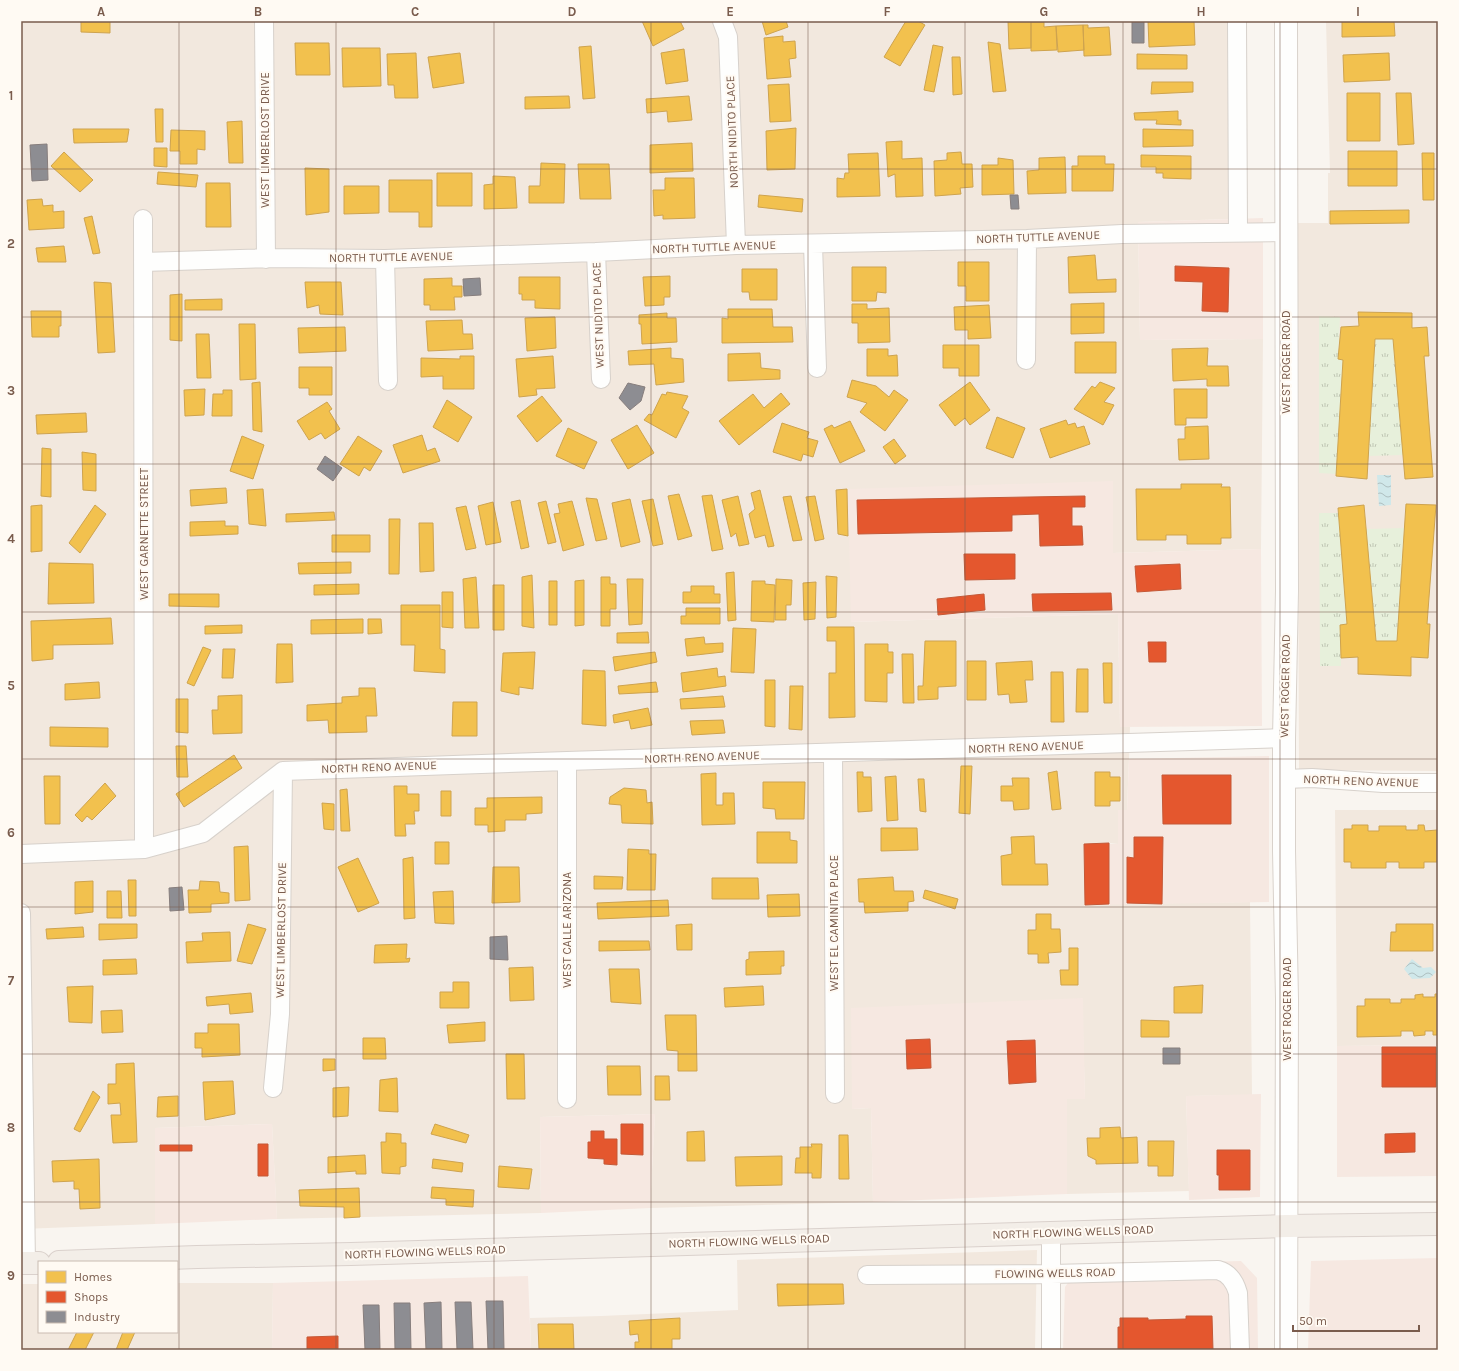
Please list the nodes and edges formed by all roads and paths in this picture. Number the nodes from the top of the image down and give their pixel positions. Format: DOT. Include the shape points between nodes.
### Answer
graph roads {
  1 [pos="264,21"];
  2 [pos="722,21"];
  3 [pos="1237,21"];
  4 [pos="1286,21"];
  5 [pos="143,219"];
  6 [pos="1238,232"];
  7 [pos="1286,232"];
  8 [pos="1026,238"];
  9 [pos="812,244"];
  10 [pos="736,245"];
  11 [pos="596,252"];
  12 [pos="385,258"];
  13 [pos="266,259"];
  14 [pos="143,262"];
  15 [pos="1026,360"];
  16 [pos="817,368"];
  17 [pos="600,379"];
  18 [pos="388,381"];
  19 [pos="1284,738"];
  20 [pos="833,753"];
  21 [pos="567,761"];
  22 [pos="283,771"];
  23 [pos="1285,779"];
  24 [pos="1438,783"];
  25 [pos="144,849"];
  26 [pos="21,854"];
  27 [pos="21,913"];
  28 [pos="273,1088"];
  29 [pos="835,1094"];
  30 [pos="567,1099"];
  31 [pos="1438,1224"];
  32 [pos="1287,1226"];
  33 [pos="1051,1233"];
  34 [pos="87,1261"];
  35 [pos="29,1263"];
  36 [pos="1051,1274"];
  37 [pos="867,1275"];
  38 [pos="1051,1350"];
  39 [pos="1240,1350"];
  40 [pos="1286,1350"];
  1 -- 13 [label="street, WEST LIMBERLOST DRIVE"];
  2 -- 10 [label="street, NORTH NIDITO PLACE" via="728,37"];
  3 -- 6 [label="street"];
  4 -- 7 [label="street, WEST ROGER ROAD"];
  5 -- 14 [label="street, WEST GARNETTE STREET"];
  6 -- 7 [label="street, NORTH TUTTLE AVENUE"];
  6 -- 8 [label="street, NORTH TUTTLE AVENUE"];
  7 -- 19 [label="street, WEST ROGER ROAD" via="1287,591"];
  8 -- 9 [label="street, NORTH TUTTLE AVENUE"];
  8 -- 15 [label="street"];
  9 -- 10 [label="street, NORTH TUTTLE AVENUE"];
  9 -- 16 [label="street"];
  10 -- 11 [label="street, NORTH TUTTLE AVENUE"];
  11 -- 12 [label="street, NORTH TUTTLE AVENUE"];
  11 -- 17 [label="street, WEST NIDITO PLACE"];
  12 -- 13 [label="street, NORTH TUTTLE AVENUE"];
  12 -- 18 [label="street"];
  13 -- 14 [label="street, NORTH TUTTLE AVENUE"];
  14 -- 25 [label="street, WEST GARNETTE STREET"];
  19 -- 20 [label="street, NORTH RENO AVENUE"];
  19 -- 23 [label="street, WEST ROGER ROAD"];
  20 -- 21 [label="street, NORTH RENO AVENUE"];
  20 -- 29 [label="street, WEST EL CAMINITA PLACE"];
  21 -- 22 [label="street, NORTH RENO AVENUE"];
  21 -- 30 [label="street, WEST CALLE ARIZONA"];
  22 -- 25 [label="street" via="203,833"];
  22 -- 28 [label="street, WEST LIMBERLOST DRIVE" via="280,1014"];
  23 -- 24 [label="street, NORTH RENO AVENUE"];
  23 -- 32 [label="street, WEST ROGER ROAD"];
  25 -- 26 [label="street"];
  27 -- 35 [label="street"];
  31 -- 32 [label="main road, NORTH FLOWING WELLS ROAD"];
  32 -- 33 [label="main road, NORTH FLOWING WELLS ROAD"];
  32 -- 40 [label="street, WEST ROGER ROAD"];
  33 -- 34 [label="main road, NORTH FLOWING WELLS ROAD"];
  33 -- 36 [label="street"];
  36 -- 37 [label="street, FLOWING WELLS ROAD"];
  36 -- 38 [label="street"];
  36 -- 39 [label="street, FLOWING WELLS ROAD" via="1223,1271 1235,1285 1239,1300"];
}
